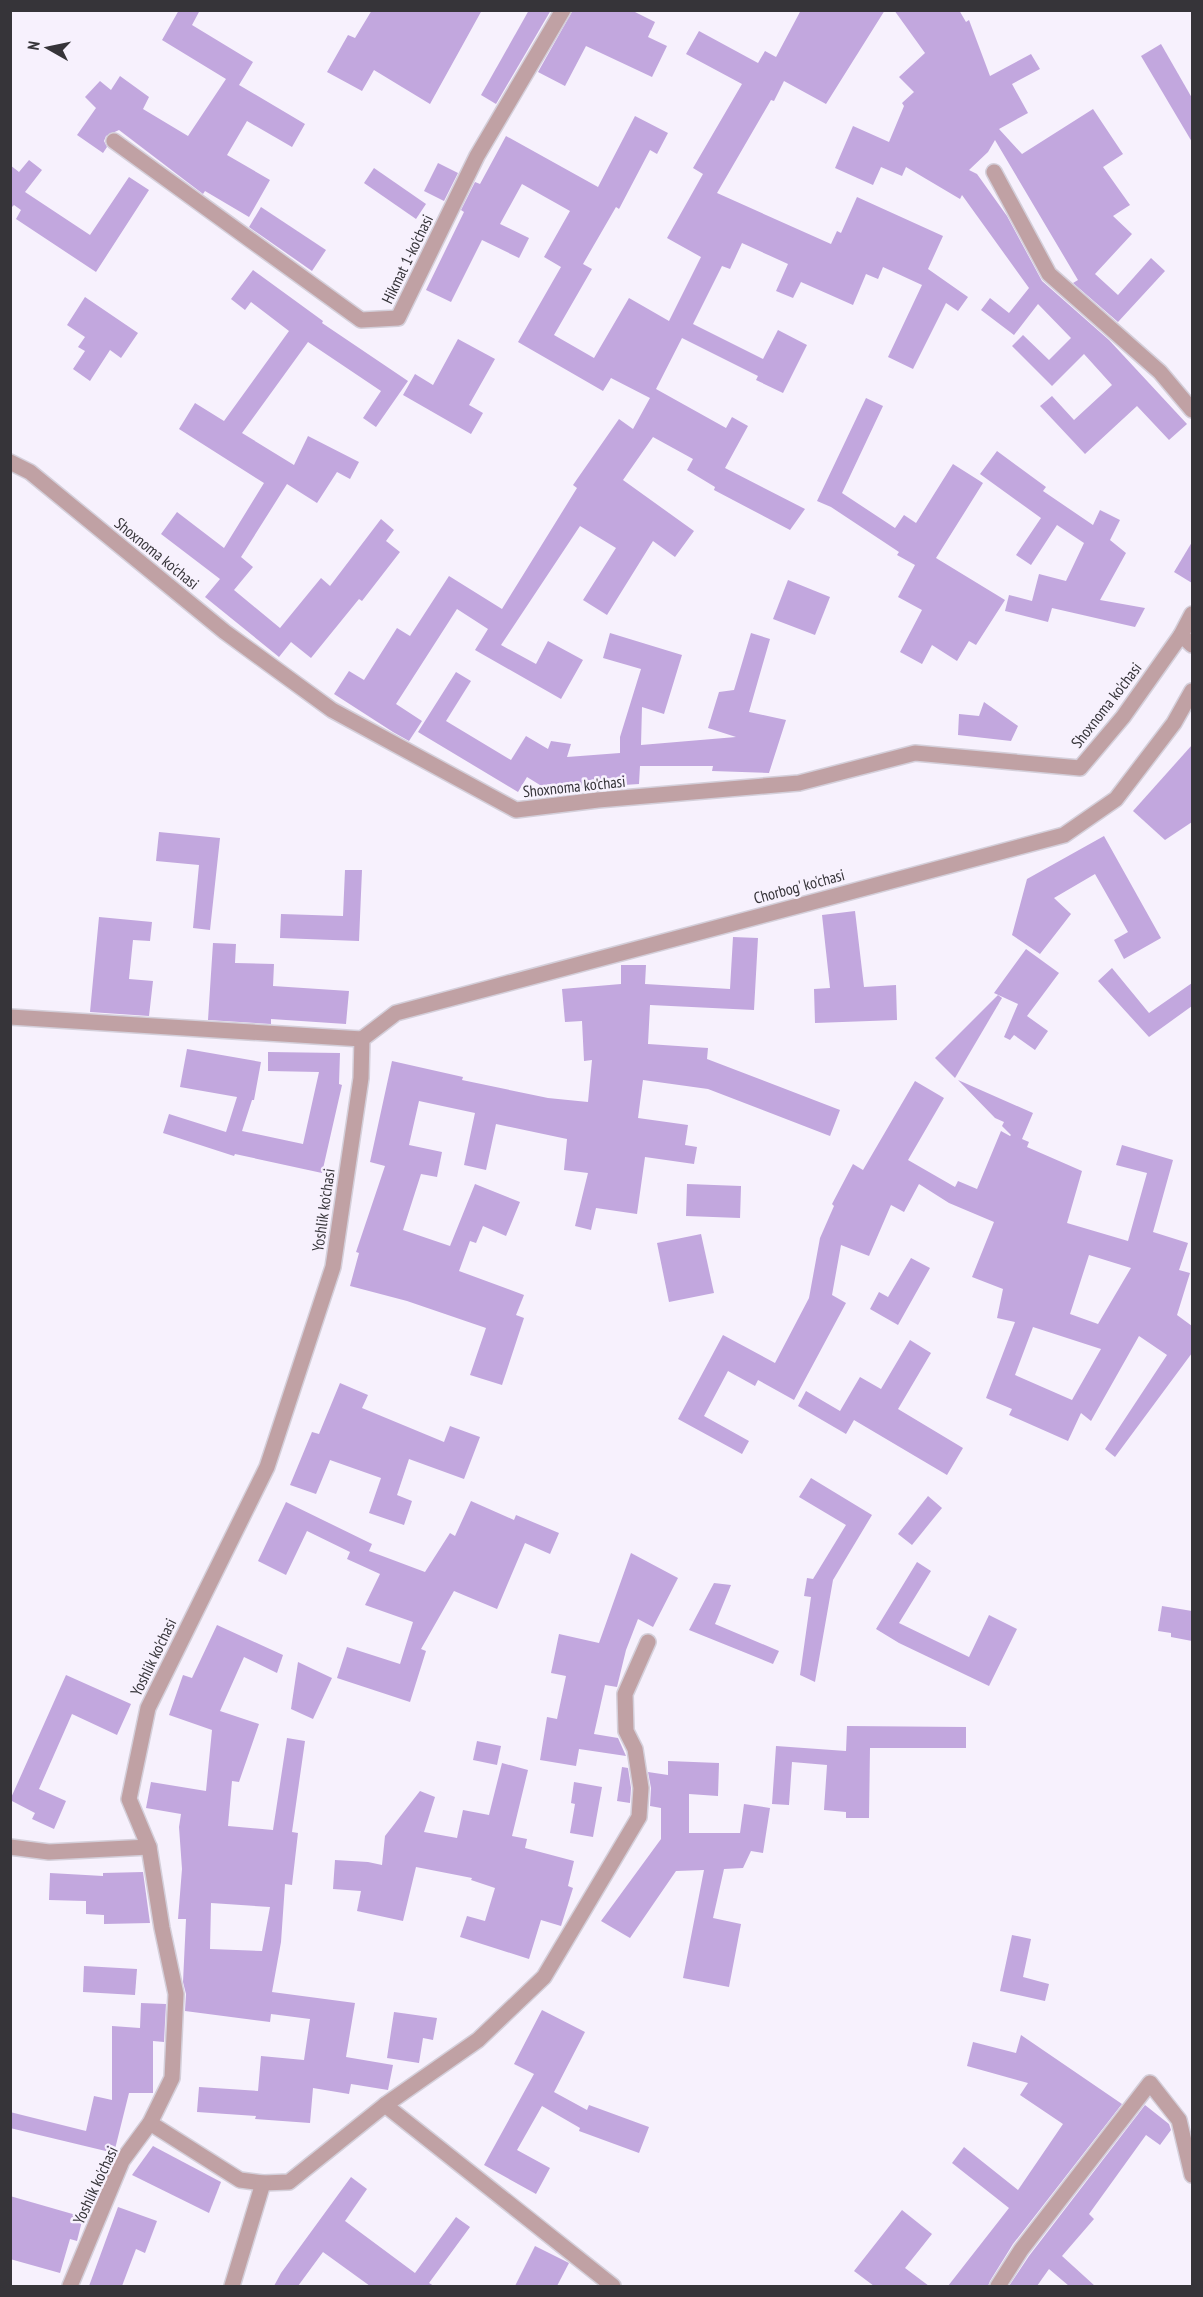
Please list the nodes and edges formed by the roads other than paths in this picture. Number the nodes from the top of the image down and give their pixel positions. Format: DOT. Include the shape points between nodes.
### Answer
graph roads {
  1 [pos="563,10"];
  2 [pos="114,141"];
  3 [pos="994,172"];
  4 [pos="1192,410"];
  5 [pos="10,462"];
  6 [pos="1192,614"];
  7 [pos="1186,640"];
  8 [pos="1192,691"];
  9 [pos="10,1017"];
  10 [pos="362,1039"];
  11 [pos="648,1642"];
  12 [pos="149,1846"];
  13 [pos="10,1847"];
  14 [pos="385,2105"];
  15 [pos="150,2123"];
  16 [pos="1192,2175"];
  17 [pos="262,2183"];
  18 [pos="70,2286"];
  19 [pos="232,2286"];
  20 [pos="613,2286"];
  21 [pos="998,2286"];
  1 -- 2 [label="street, Hikmat 1-ko'chasi" via="477,156 399,318 361,320"];
  3 -- 4 [label="street" via="1048,274 1160,372"];
  5 -- 7 [label="street, Shoxnoma ko'chasi" via="30,472 225,632 332,710 516,810 799,783 915,753 1080,768"];
  6 -- 7 [label="street"];
  8 -- 10 [label="street, Chorbog' ko'chasi" via="1174,723 1116,799 1064,835 396,1013"];
  9 -- 10 [label="street"];
  10 -- 12 [label="street, Yoshlik ko'chasi" via="361,1078 333,1267 267,1467 148,1708 129,1799"];
  11 -- 14 [label="street" via="625,1694 626,1731 635,1749 641,1788 639,1817 544,1977 478,2040"];
  12 -- 13 [label="street" via="50,1852"];
  12 -- 15 [label="street, Yoshlik ko'chasi" via="176,1994 172,2078"];
  14 -- 17 [label="street" via="289,2182"];
  14 -- 20 [label="street"];
  15 -- 17 [label="street" via="240,2180"];
  15 -- 18 [label="street, Yoshlik ko'chasi" via="122,2160"];
  16 -- 21 [label="street" via="1179,2120 1150,2083"];
  17 -- 19 [label="street"];
}
